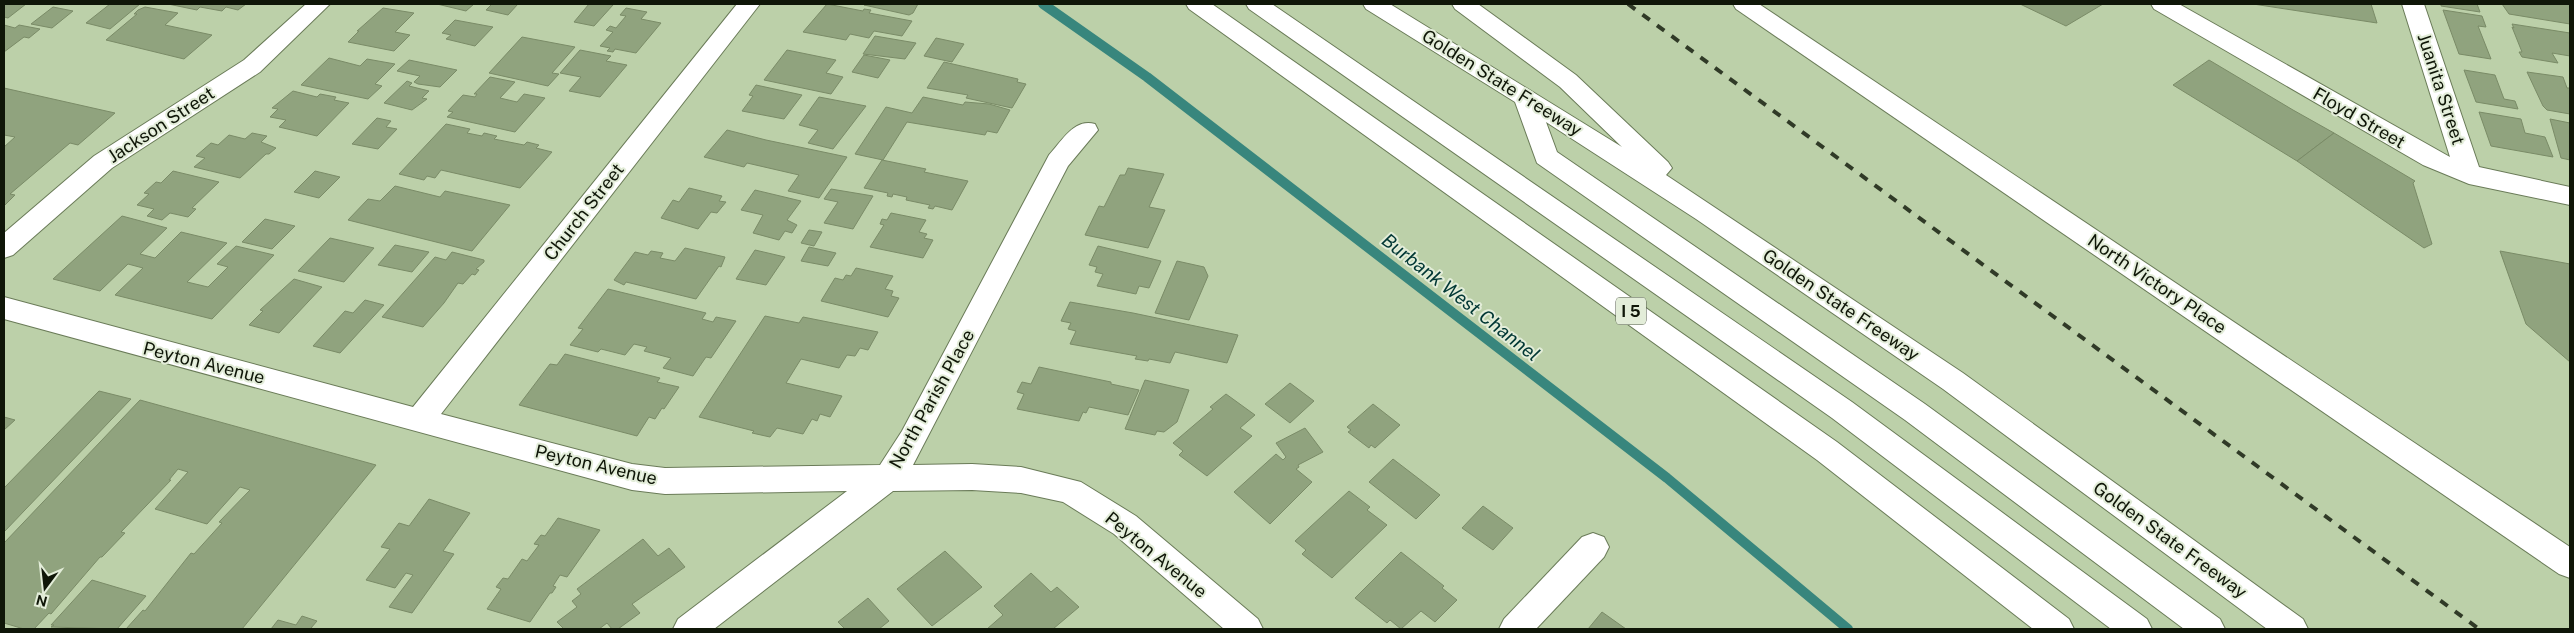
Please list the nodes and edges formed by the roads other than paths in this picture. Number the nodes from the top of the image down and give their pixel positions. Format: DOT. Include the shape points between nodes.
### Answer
graph roads {
  1 [pos="319,4"];
  2 [pos="749,4"];
  3 [pos="1196,4"];
  4 [pos="1257,4"];
  5 [pos="1374,4"];
  6 [pos="1462,4"];
  7 [pos="1744,4"];
  8 [pos="2162,4"];
  9 [pos="2413,4"];
  10 [pos="1525,97"];
  11 [pos="1086,130"];
  12 [pos="2469,175"];
  13 [pos="2570,196"];
  14 [pos="1705,212"];
  15 [pos="4,248"];
  16 [pos="4,308"];
  17 [pos="420,419"];
  18 [pos="890,476"];
  19 [pos="1593,547"];
  20 [pos="2570,564"];
  21 [pos="689,629"];
  22 [pos="1247,629"];
  23 [pos="1515,629"];
  24 [pos="2058,629"];
  25 [pos="2136,629"];
  26 [pos="2209,629"];
  27 [pos="2292,629"];
  1 -- 15 [label="main road, Jackson Street" via="252,66 102,162"];
  2 -- 17 [label="main road, Church Street"];
  3 -- 24 [label="main road, I 5" via="1827,451"];
  4 -- 25 [label="main road" via="1842,410"];
  5 -- 10 [label="main road, Golden State Freeway"];
  6 -- 14 [label="main road" via="1568,81"];
  7 -- 20 [label="main road, North Victory Place"];
  8 -- 12 [label="main road, Floyd Street" via="2395,139"];
  9 -- 12 [label="main road, Juanita Street"];
  10 -- 14 [label="main road, Golden State Freeway"];
  10 -- 26 [label="main road" via="1546,157 1915,412"];
  11 -- 18 [label="main road, North Parish Place" via="1058,161"];
  12 -- 13 [label="main road, Floyd Street"];
  14 -- 27 [label="main road, Golden State Freeway" via="1953,381"];
  16 -- 17 [label="main road, Peyton Avenue"];
  17 -- 18 [label="main road, Peyton Avenue" via="648,479"];
  18 -- 21 [label="main road, North Parish Place"];
  18 -- 22 [label="main road, Peyton Avenue" via="1021,480 1070,491 1125,525"];
  19 -- 23 [label="main road"];
}
